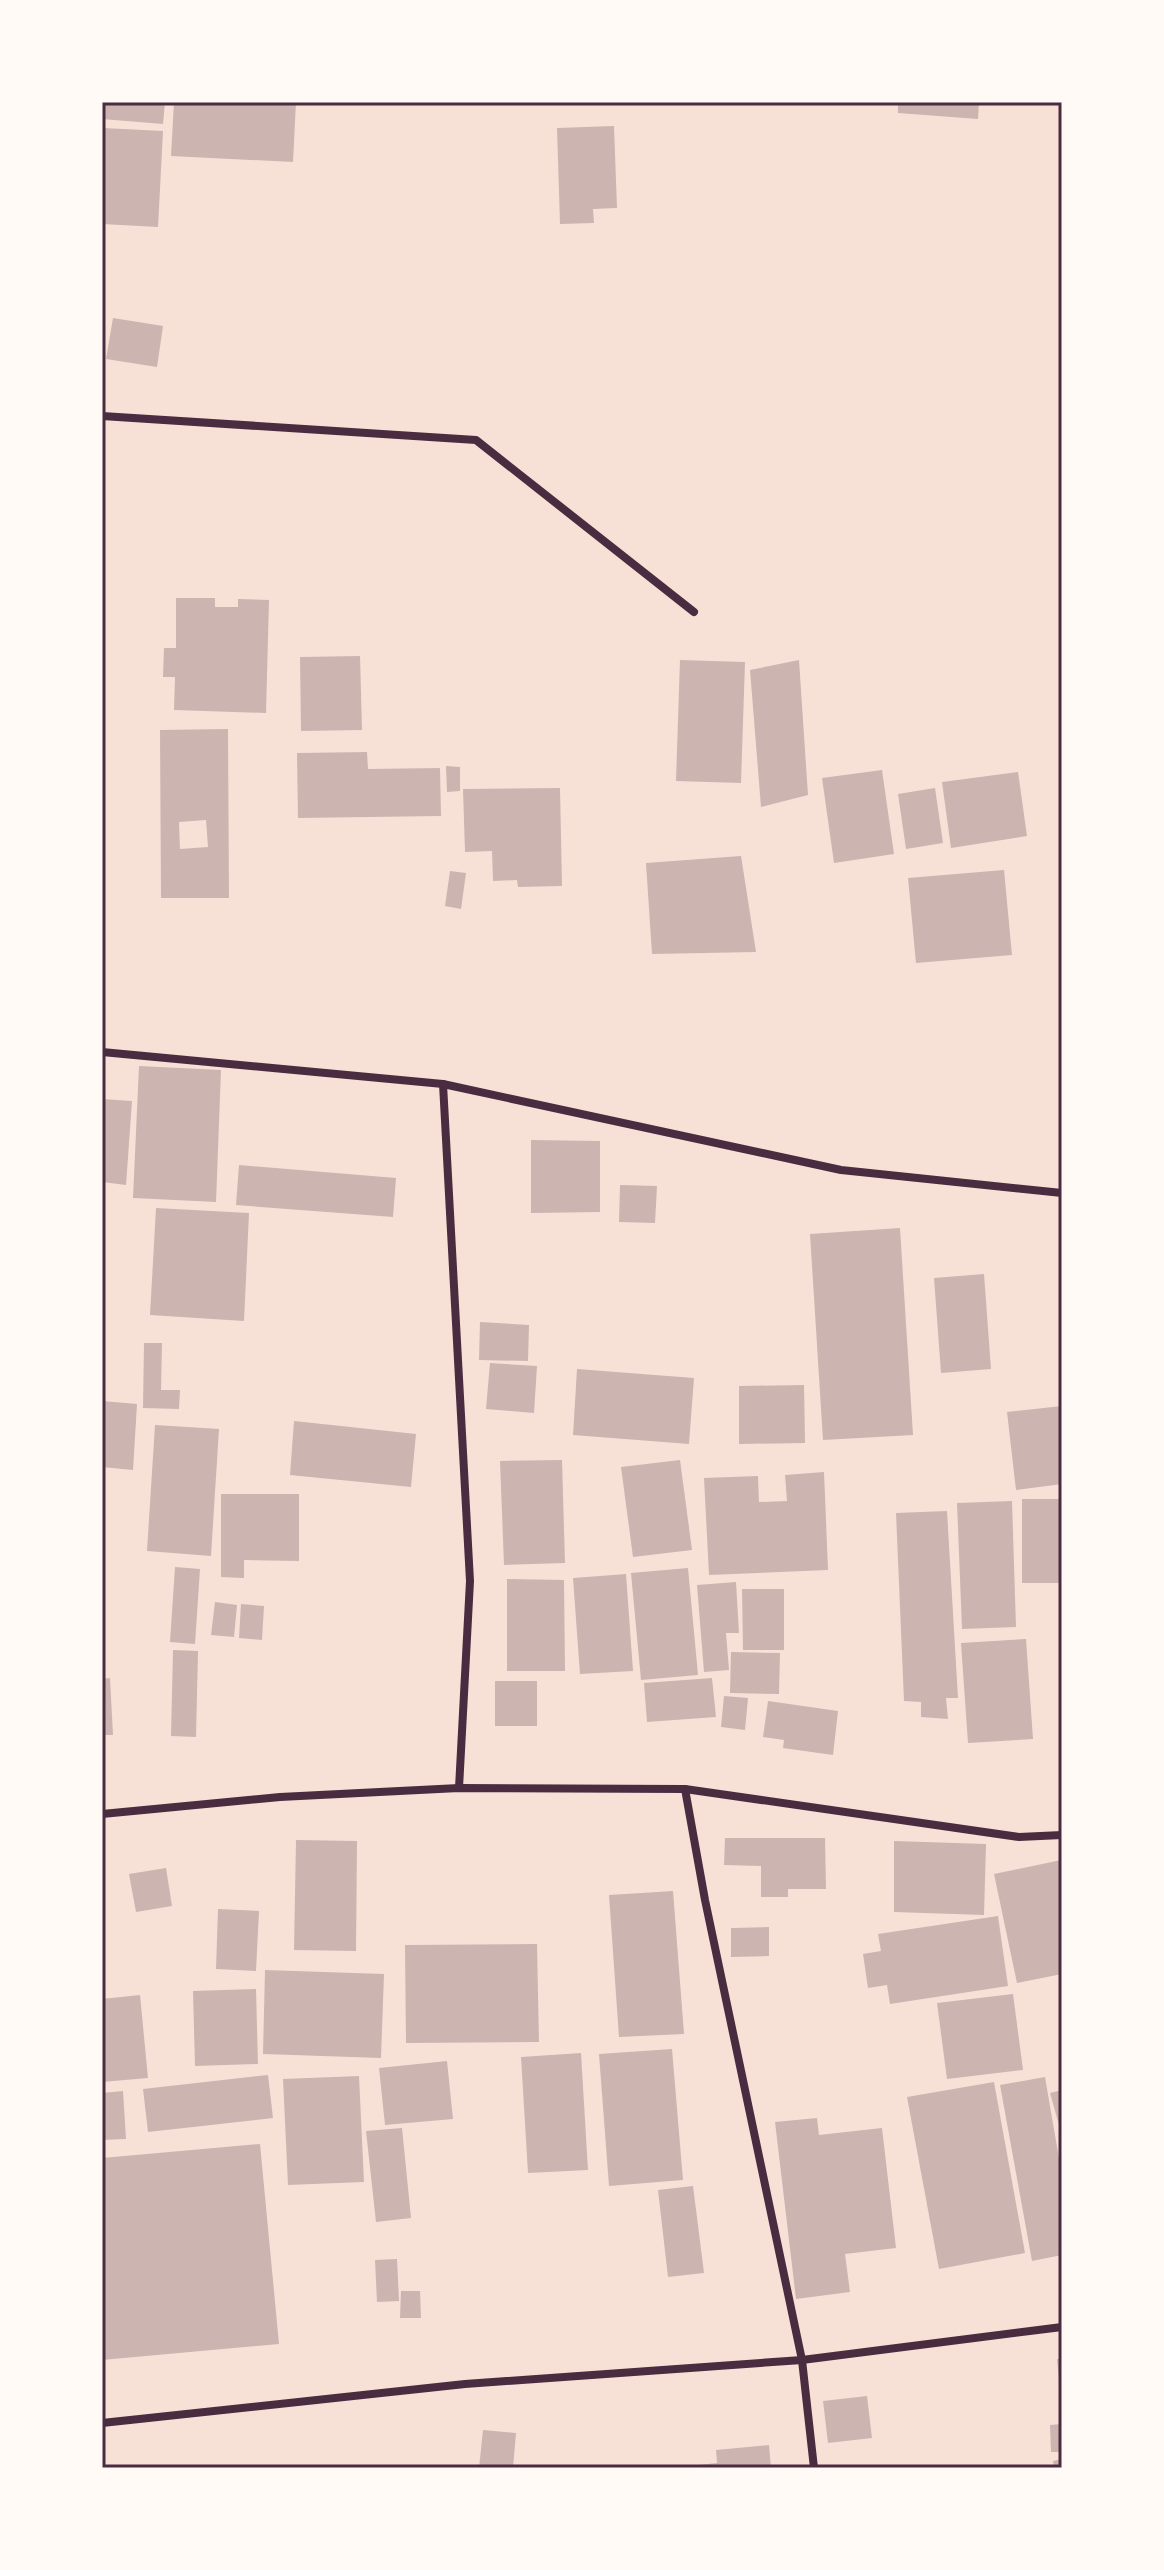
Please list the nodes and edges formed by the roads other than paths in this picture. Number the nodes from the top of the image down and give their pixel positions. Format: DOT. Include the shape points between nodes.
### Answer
graph roads {
  1 [pos="102,416"];
  2 [pos="694,612"];
  3 [pos="102,1052"];
  4 [pos="443,1084"];
  5 [pos="1062,1193"];
  6 [pos="459,1788"];
  7 [pos="685,1789"];
  8 [pos="102,1814"];
  9 [pos="1062,1835"];
  10 [pos="1062,2327"];
  11 [pos="802,2360"];
  12 [pos="102,2423"];
  13 [pos="814,2468"];
  1 -- 2 [label="street" via="476,440"];
  3 -- 4 [label="street"];
  4 -- 5 [label="street" via="841,1170"];
  4 -- 6 [label="street" via="470,1581"];
  6 -- 7 [label="street"];
  6 -- 8 [label="street" via="280,1797"];
  7 -- 9 [label="street" via="1019,1837"];
  7 -- 11 [label="street"];
  10 -- 11 [label="street"];
  11 -- 12 [label="street" via="465,2384"];
  11 -- 13 [label="street"];
}
